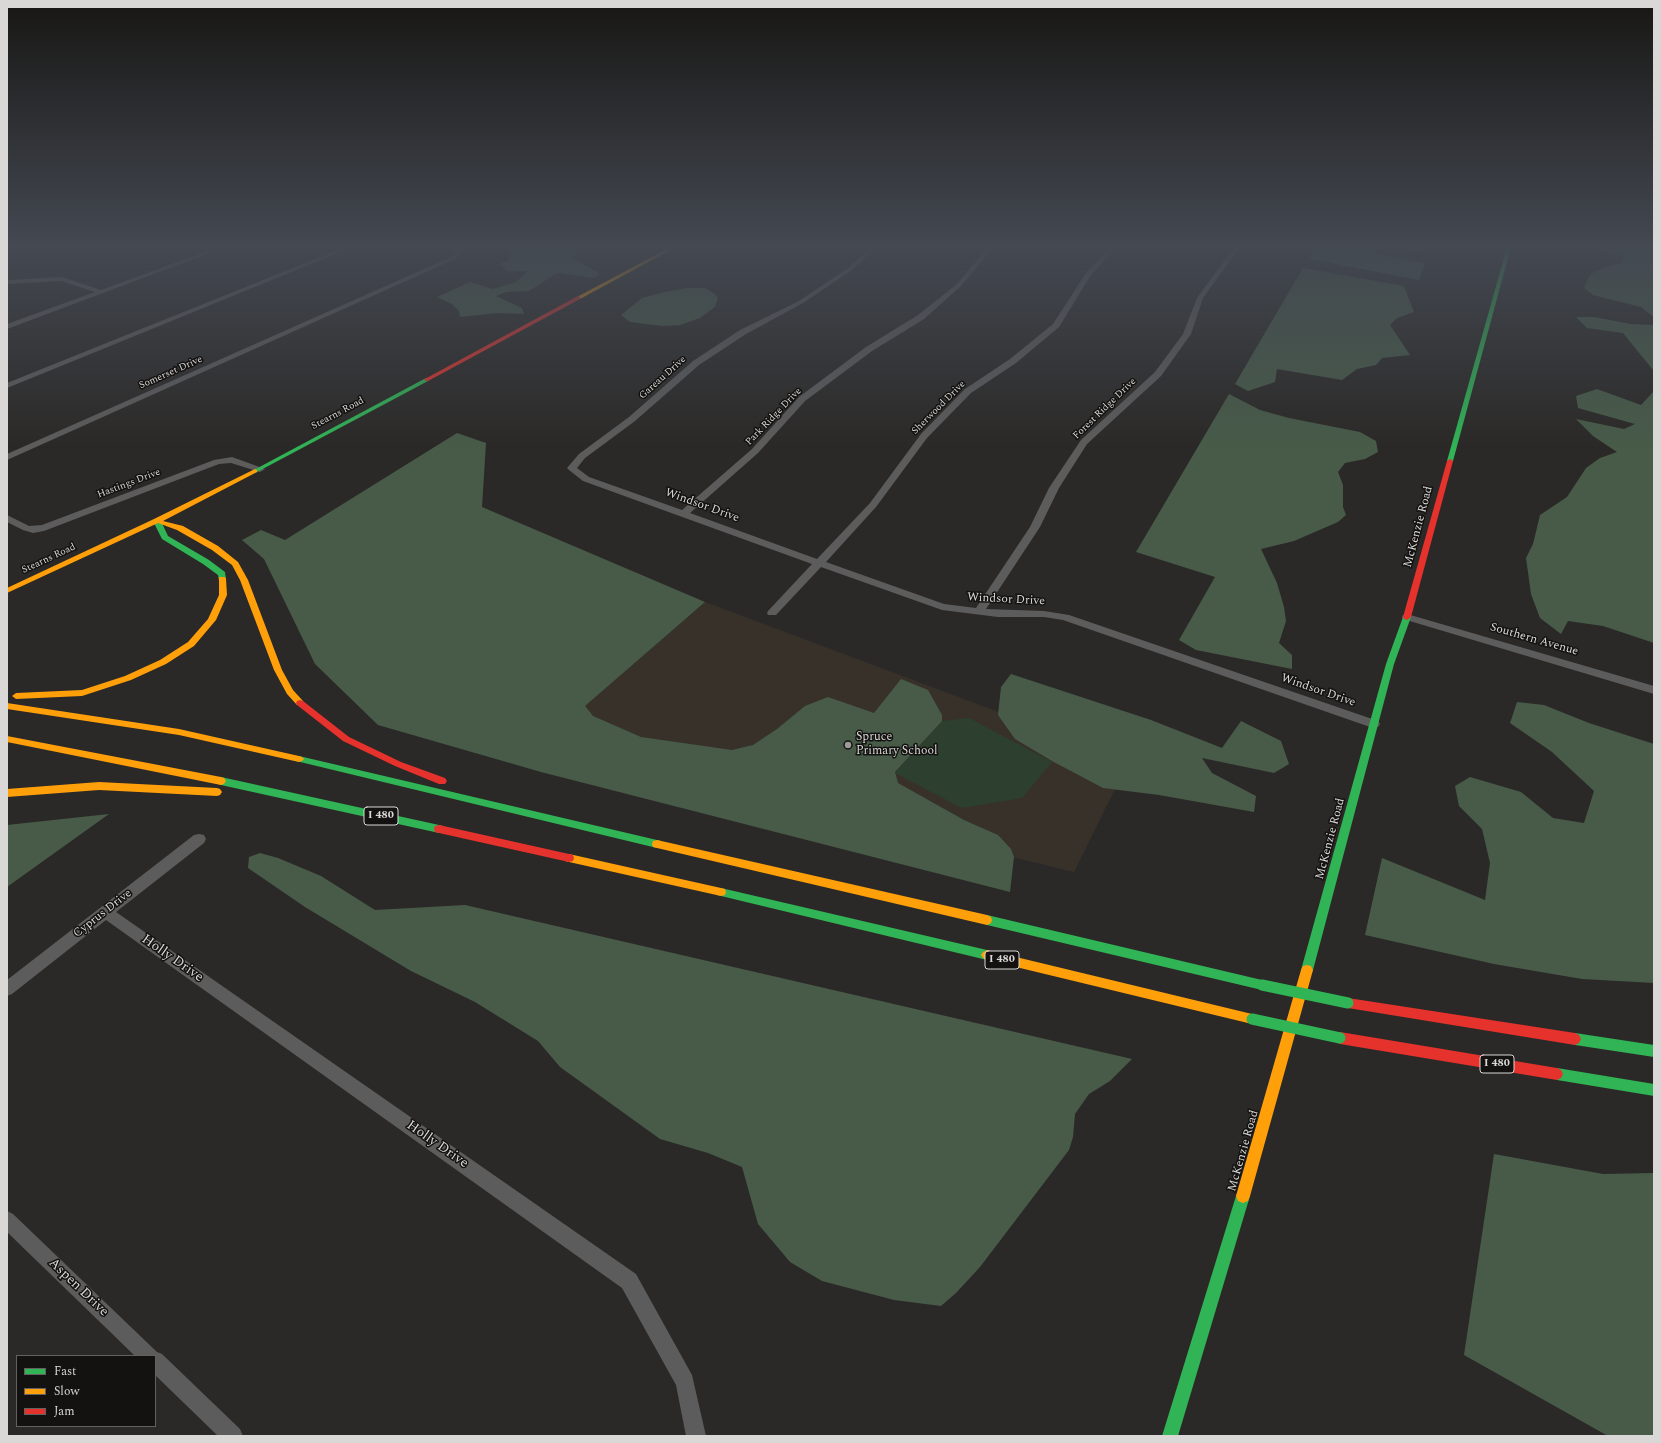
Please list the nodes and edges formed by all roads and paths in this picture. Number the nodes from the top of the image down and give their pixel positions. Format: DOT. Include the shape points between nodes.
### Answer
graph roads {
  1 [pos="41,314"];
  2 [pos="184,314"];
  3 [pos="327,314"];
  4 [pos="548,314"];
  5 [pos="777,314"];
  6 [pos="925,314"];
  7 [pos="1063,314"];
  8 [pos="1194,314"];
  9 [pos="1491,314"];
  10 [pos="7,327"];
  11 [pos="7,386"];
  12 [pos="7,457"];
  13 [pos="572,468"];
  14 [pos="260,469"];
  15 [pos="684,513"];
  16 [pos="7,518"];
  17 [pos="157,521"];
  18 [pos="819,563"];
  19 [pos="7,591"];
  20 [pos="979,612"];
  21 [pos="772,613"];
  22 [pos="1406,617"];
  23 [pos="1654,690"];
  24 [pos="7,696"];
  25 [pos="7,706"];
  26 [pos="1374,724"];
  27 [pos="7,739"];
  28 [pos="7,793"];
  29 [pos="310,800"];
  30 [pos="516,810"];
  31 [pos="199,839"];
  32 [pos="105,912"];
  33 [pos="7,989"];
  34 [pos="1654,1051"];
  35 [pos="1654,1090"];
  36 [pos="7,1220"];
  37 [pos="148,1355"];
  38 [pos="156,1362"];
  39 [pos="233,1436"];
  40 [pos="696,1436"];
  41 [pos="1170,1436"];
  1 -- 10 [label="street"];
  2 -- 11 [label="street"];
  3 -- 12 [label="street, Somerset Drive"];
  4 -- 14 [label="main road, Stearns Road"];
  5 -- 13 [label="street, Gareau Drive" via="743,332 696,363 632,419 582,456"];
  6 -- 15 [label="street, Park Ridge Drive" via="869,349 802,399 755,452"];
  7 -- 18 [label="street, Sherwood Drive" via="1056,325 1013,361 968,391 924,436 874,505"];
  8 -- 20 [label="street, Forest Ridge Drive" via="1187,334 1158,374 1084,442 1054,488 1035,527"];
  9 -- 22 [label="main road, McKenzie Road"];
  13 -- 15 [label="street, Windsor Drive" via="586,479"];
  14 -- 16 [label="street, Hastings Drive" via="232,460 217,462 44,528 33,530"];
  14 -- 17 [label="main road, Stearns Road"];
  15 -- 18 [label="street, Windsor Drive"];
  17 -- 19 [label="main road, Stearns Road"];
  17 -- 24 [label="main road" via="165,538 222,574 224,595 212,620 191,644 163,662 128,678 82,693"];
  17 -- 30 [label="main road" via="180,528 215,548 235,564 244,580 278,670 290,692 306,709 346,739 398,764"];
  18 -- 20 [label="street, Windsor Drive" via="942,607"];
  18 -- 21 [label="street, Sherwood Drive"];
  20 -- 26 [label="street, Windsor Drive" via="1065,617"];
  22 -- 23 [label="street, Southern Avenue"];
  22 -- 26 [label="main road, McKenzie Road"];
  25 -- 30 [label="main road" via="179,732"];
  26 -- 41 [label="main road, McKenzie Road" via="1253,1162"];
  27 -- 29 [label="main road, I 480"];
  28 -- 29 [label="main road" via="99,786 166,788"];
  29 -- 35 [label="main road, I 480, bridge" via="753,899 1340,1038"];
  30 -- 34 [label="main road, bridge" via="1262,985 1348,1003"];
  31 -- 32 [label="street, Cyprus Drive"];
  32 -- 33 [label="street, Cyprus Drive"];
  32 -- 40 [label="street, Holly Drive" via="629,1281 685,1382"];
  36 -- 37 [label="street, Aspen Drive"];
  38 -- 39 [label="street"];
}
